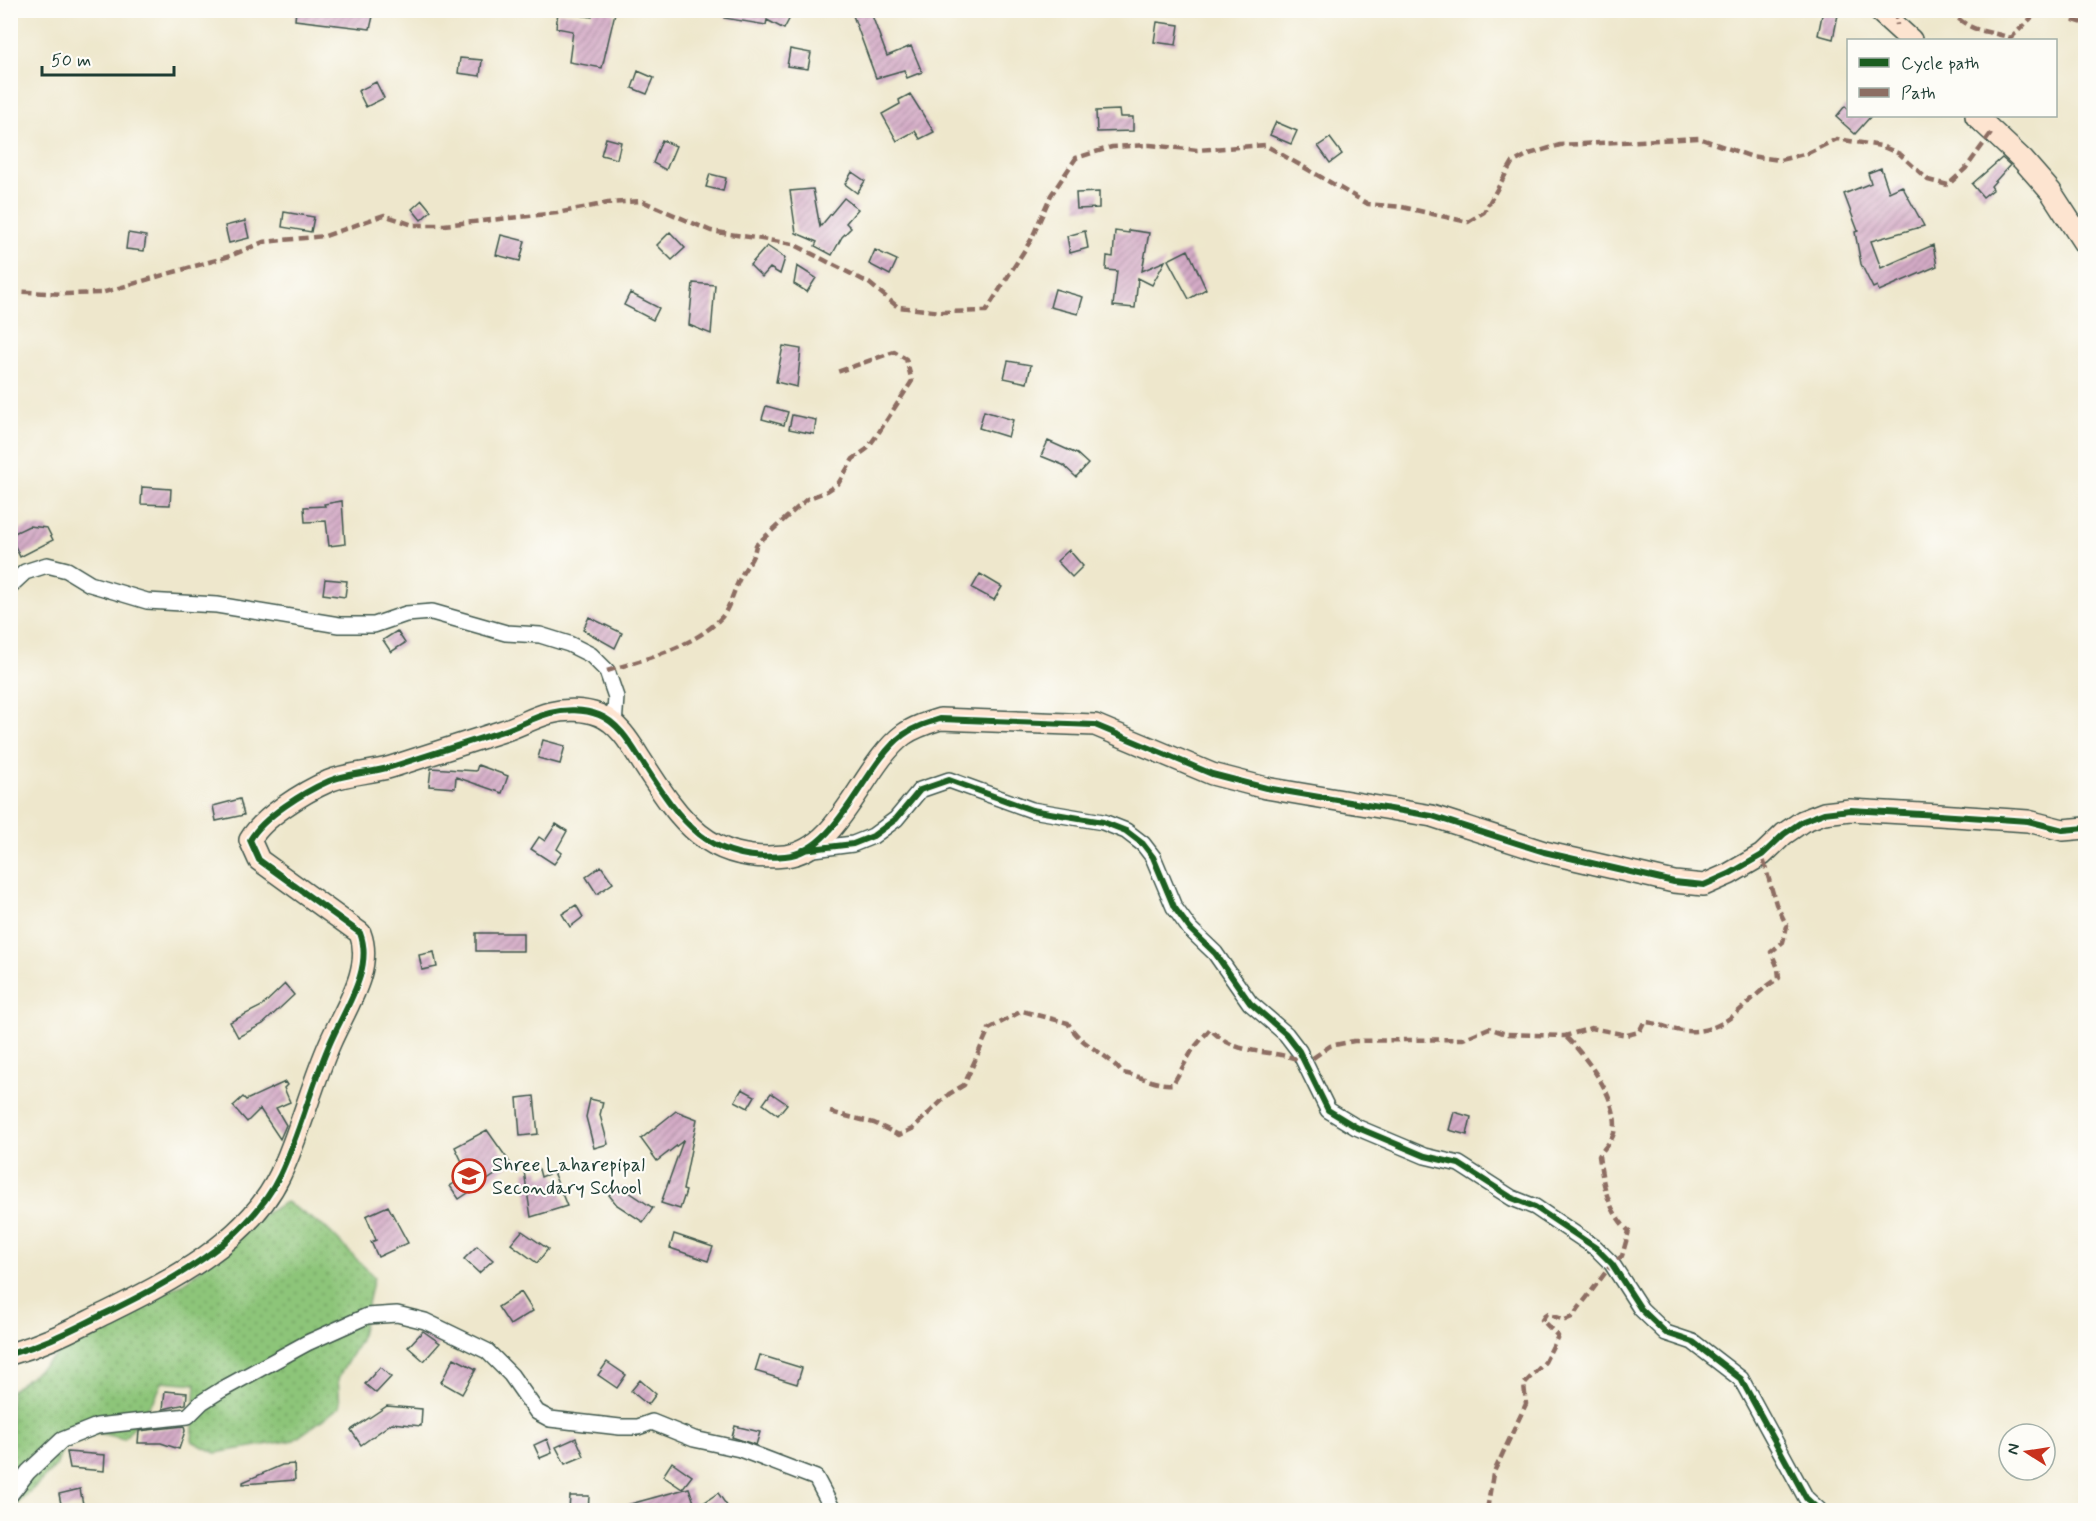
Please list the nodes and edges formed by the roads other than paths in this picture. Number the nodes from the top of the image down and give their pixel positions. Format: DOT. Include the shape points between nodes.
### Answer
graph roads {
  1 [pos="1878,10"];
  2 [pos="1910,39"];
  3 [pos="1977,117"];
  4 [pos="2085,246"];
  5 [pos="10,586"];
  6 [pos="614,726"];
  7 [pos="2085,828"];
  8 [pos="803,850"];
  9 [pos="10,1354"];
  10 [pos="10,1495"];
  11 [pos="833,1510"];
  12 [pos="1819,1510"];
  1 -- 2 [label="street"];
  3 -- 4 [label="street" via="2051,192"];
  5 -- 6 [label="street" via="25,572 47,565 67,570 90,584 147,601 217,605 339,625 374,625 406,614 432,612 506,633 540,635 591,655 607,671 616,697"];
  6 -- 8 [label="street" via="629,740 685,823 699,834 729,853 755,858 789,856"];
  6 -- 9 [label="street" via="609,720 584,711 549,713 506,731 392,767 330,780 282,809 255,831 250,840 259,860 360,933 366,948 361,975 326,1052 280,1175 261,1206 216,1248 167,1284 67,1335"];
  7 -- 8 [label="street" via="2063,830 2028,821 1917,813 1824,813 1803,821 1762,855 1704,885 1655,878 1544,852 1432,816 1266,788 1212,774 1095,725 940,719 919,726 892,745 835,827"];
  8 -- 12 [label="street" via="853,844 873,836 896,819 920,790 949,780 1032,810 1103,822 1126,831 1153,857 1174,907 1190,929 1215,953 1250,1003 1286,1034 1299,1051 1328,1110 1356,1127 1425,1156 1459,1164 1596,1248 1612,1264 1641,1309 1666,1333 1693,1342 1741,1379 1806,1498"];
  10 -- 11 [label="street" via="62,1440 97,1426 188,1416 221,1390 307,1343 367,1316 396,1314 425,1322 487,1351 537,1412 550,1419 620,1427 652,1422 694,1439 740,1449 816,1478"];
}
